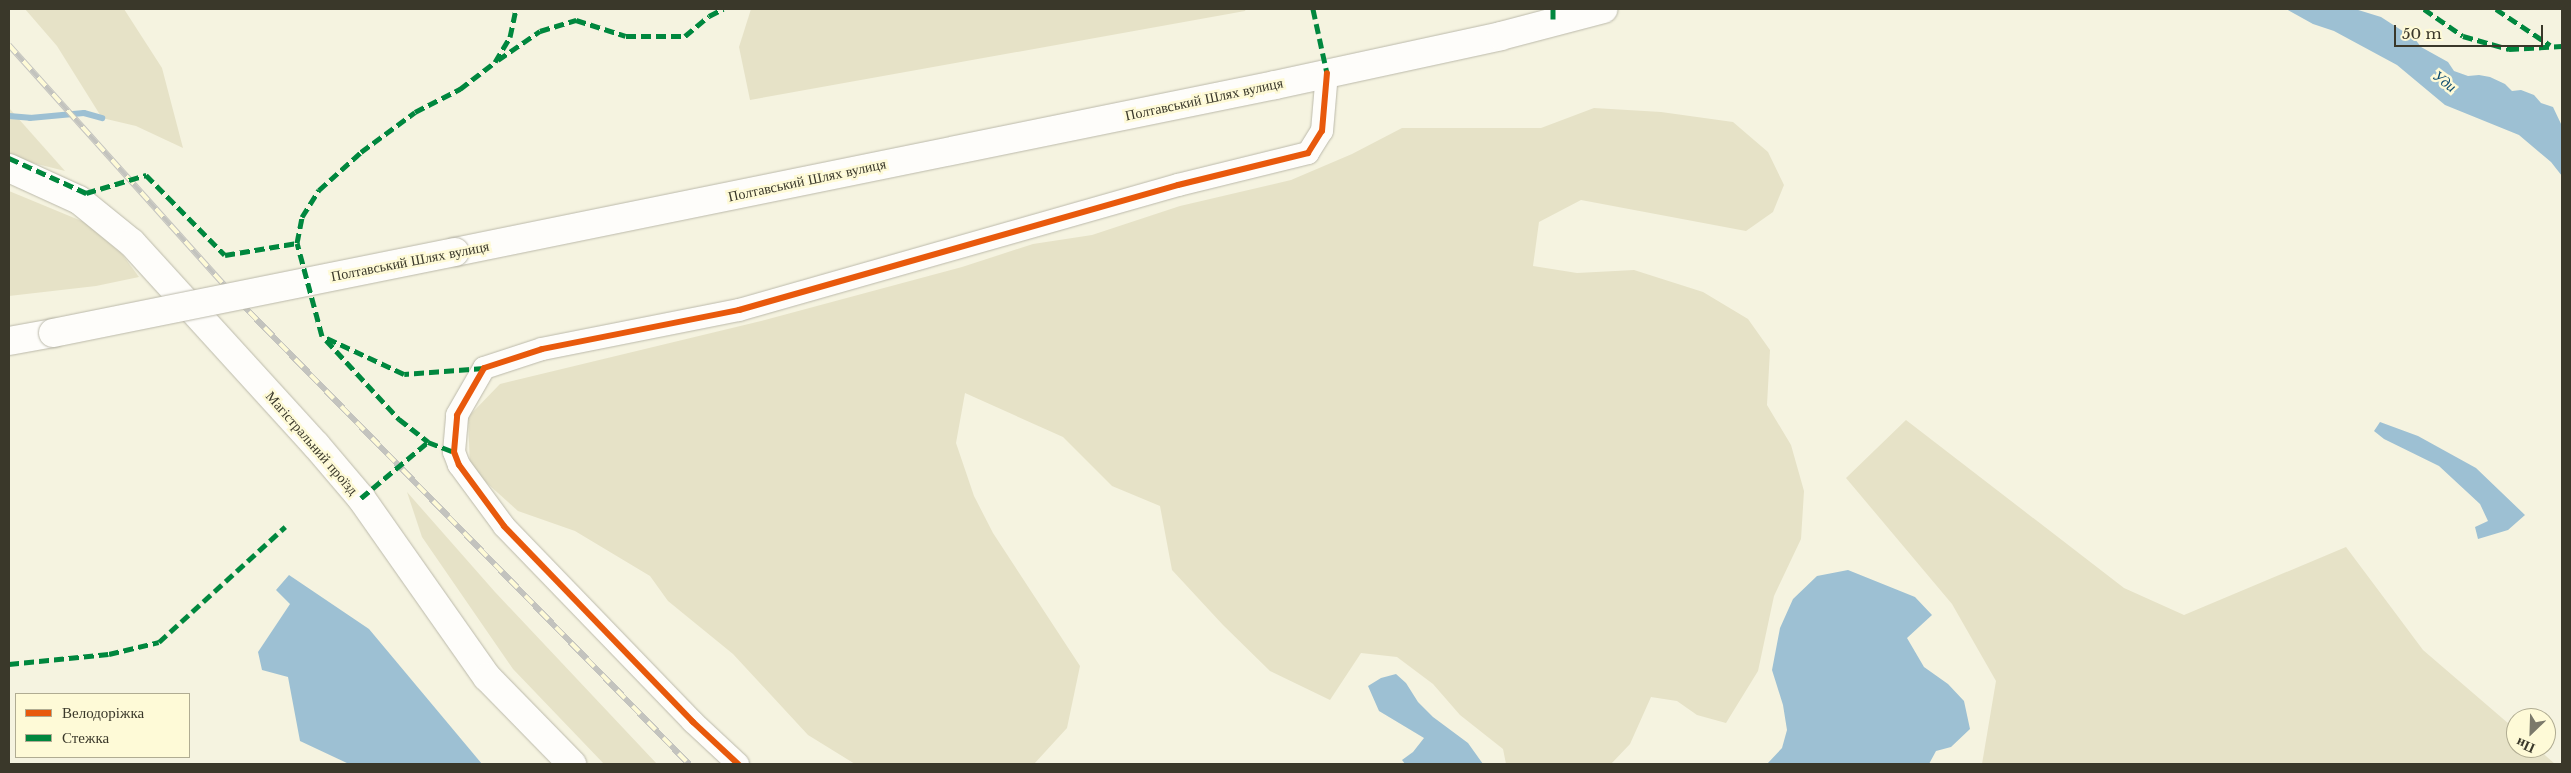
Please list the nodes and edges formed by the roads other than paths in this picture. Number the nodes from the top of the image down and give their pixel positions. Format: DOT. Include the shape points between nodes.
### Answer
graph roads {
  1 [pos="1603,9"];
  2 [pos="1327,73"];
  3 [pos="9,168"];
  4 [pos="9,341"];
  5 [pos="572,764"];
  6 [pos="738,764"];
  1 -- 2 [label="main road, Полтавський Шлях вулиця" via="1501,36"];
  2 -- 4 [label="main road, Полтавський Шлях вулиця, bridge"];
  2 -- 6 [label="street" via="1322,131 1308,153 1178,186 739,310 542,349 484,368 457,415 454,452 459,465 504,526 693,722"];
  3 -- 5 [label="main road, Магістральний проїзд" via="79,200 132,243 361,498 487,676"];
}
